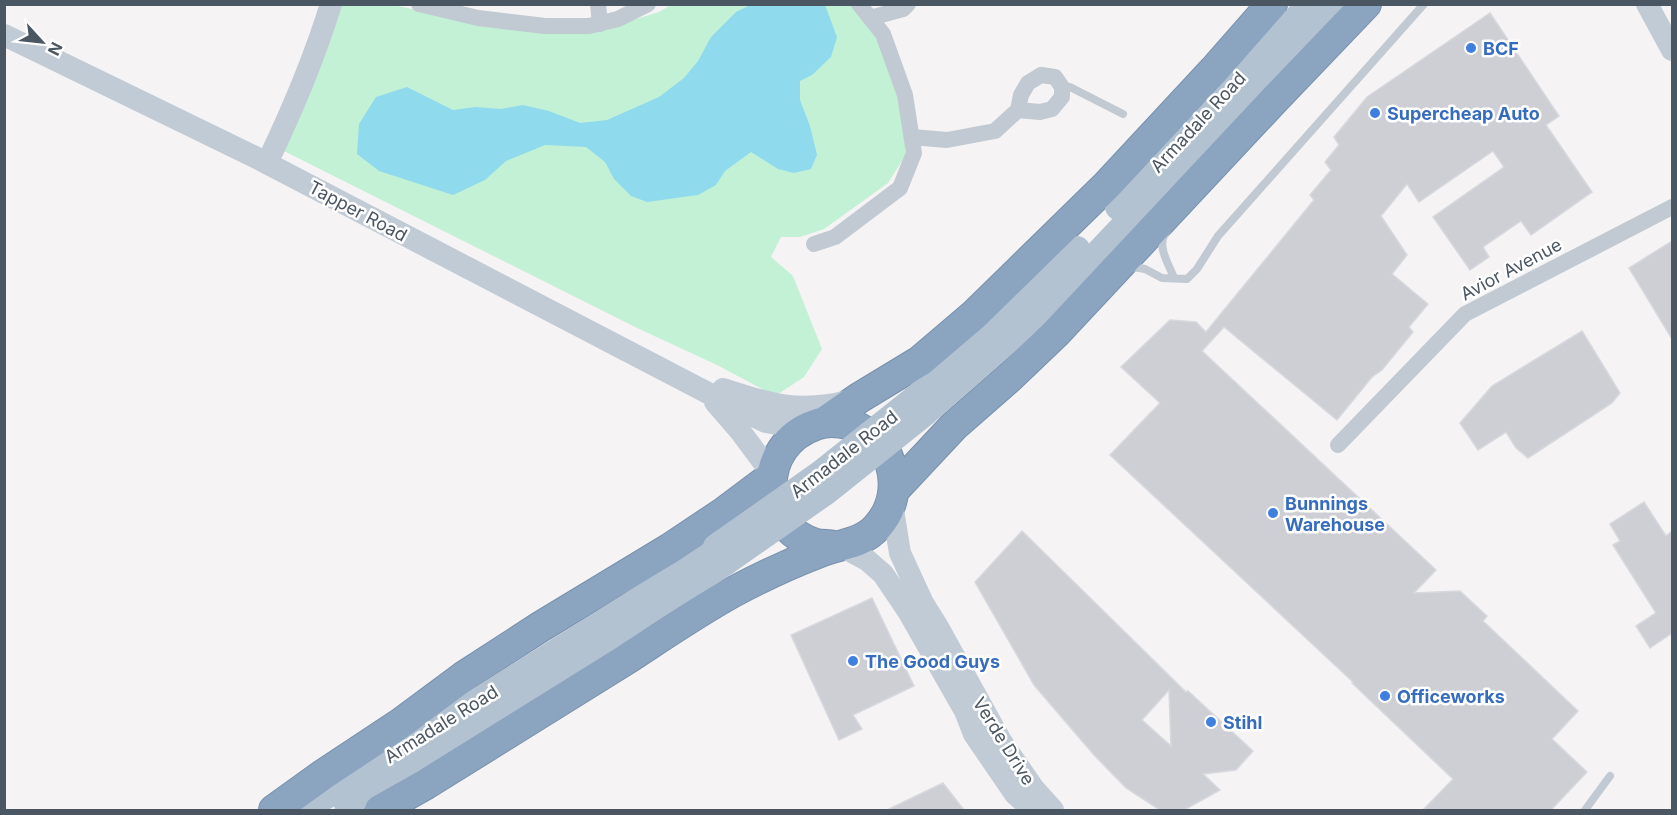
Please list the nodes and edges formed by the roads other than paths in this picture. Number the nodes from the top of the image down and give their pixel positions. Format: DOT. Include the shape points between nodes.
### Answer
graph roads {
  1 [pos="318,4"];
  2 [pos="331,4"];
  3 [pos="419,4"];
  4 [pos="598,4"];
  5 [pos="648,4"];
  6 [pos="908,4"];
  7 [pos="1272,4"];
  8 [pos="1310,4"];
  9 [pos="1334,4"];
  10 [pos="1366,4"];
  11 [pos="1424,4"];
  12 [pos="1647,4"];
  13 [pos="864,11"];
  14 [pos="600,24"];
  15 [pos="4,35"];
  16 [pos="1672,50"];
  17 [pos="302,68"];
  18 [pos="1062,87"];
  19 [pos="1018,110"];
  20 [pos="1123,114"];
  21 [pos="912,136"];
  22 [pos="261,160"];
  23 [pos="1197,183"];
  24 [pos="1672,207"];
  25 [pos="1184,212"];
  26 [pos="1170,228"];
  27 [pos="814,244"];
  28 [pos="1120,265"];
  29 [pos="1174,278"];
  30 [pos="686,381"];
  31 [pos="708,394"];
  32 [pos="859,398"];
  33 [pos="920,406"];
  34 [pos="814,426"];
  35 [pos="1338,445"];
  36 [pos="772,475"];
  37 [pos="893,496"];
  38 [pos="837,546"];
  39 [pos="721,555"];
  40 [pos="1610,776"];
  41 [pos="274,810"];
  42 [pos="304,810"];
  43 [pos="337,810"];
  44 [pos="380,810"];
  45 [pos="1033,810"];
  46 [pos="1053,810"];
  47 [pos="1584,810"];
  1 -- 17 [label="street"];
  2 -- 17 [label="street"];
  3 -- 14 [label="street" via="478,18 545,26"];
  4 -- 14 [label="street"];
  5 -- 14 [label="street"];
  6 -- 13 [label="street" via="903,9"];
  7 -- 32 [label="highway, Armadale Road" via="1115,176 974,315 920,361"];
  8 -- 33 [label="main road, Armadale Road" via="1065,261"];
  9 -- 33 [label="main road, Armadale Road" via="1070,282 1012,337"];
  10 -- 23 [label="highway"];
  11 -- 29 [label="lane" via="1218,236 1197,269 1187,279"];
  12 -- 16 [label="street"];
  13 -- 21 [label="street" via="883,34 905,95"];
  15 -- 22 [label="street, Tapper Road"];
  17 -- 22 [label="street"];
  18 -- 19 [label="street" via="1062,98 1052,109"];
  18 -- 19 [label="street" via="1055,77 1041,75 1028,83"];
  18 -- 20 [label="lane" via="1070,87"];
  19 -- 21 [label="street" via="995,131 947,140"];
  21 -- 27 [label="street" via="914,153 900,189 835,237"];
  22 -- 30 [label="street, Tapper Road"];
  23 -- 25 [label="lane"];
  23 -- 28 [label="highway"];
  24 -- 35 [label="street, Avior Avenue" via="1466,314"];
  26 -- 29 [label="lane" via="1163,235 1162,252"];
  28 -- 29 [label="lane"];
  28 -- 37 [label="highway" via="1055,334 954,426"];
  30 -- 31 [label="street, Tapper Road"];
  30 -- 32 [label="street" via="802,407 829,406"];
  31 -- 34 [label="street, Tapper Road" via="765,422"];
  31 -- 36 [label="street, Tapper Road"];
  32 -- 34 [label="highway, Armadale Road"];
  33 -- 39 [label="main road, Armadale Road, bridge" via="821,473"];
  34 -- 36 [label="highway" via="789,440"];
  34 -- 37 [label="highway" via="842,422 875,438 887,453 893,470"];
  36 -- 38 [label="highway" via="776,509 786,525 816,544"];
  36 -- 41 [label="highway" via="669,549 463,677"];
  37 -- 38 [label="highway" via="885,517 875,529 863,538"];
  37 -- 46 [label="street, Verde Drive" via="900,553 922,603 1001,741"];
  38 -- 44 [label="highway" via="793,562 734,592"];
  38 -- 45 [label="street, Verde Drive" via="867,560 883,574 965,711 974,734 1015,794"];
  39 -- 42 [label="main road, Armadale Road" via="628,606"];
  39 -- 43 [label="main road, Armadale Road" via="666,603"];
  40 -- 47 [label="lane"];
}
